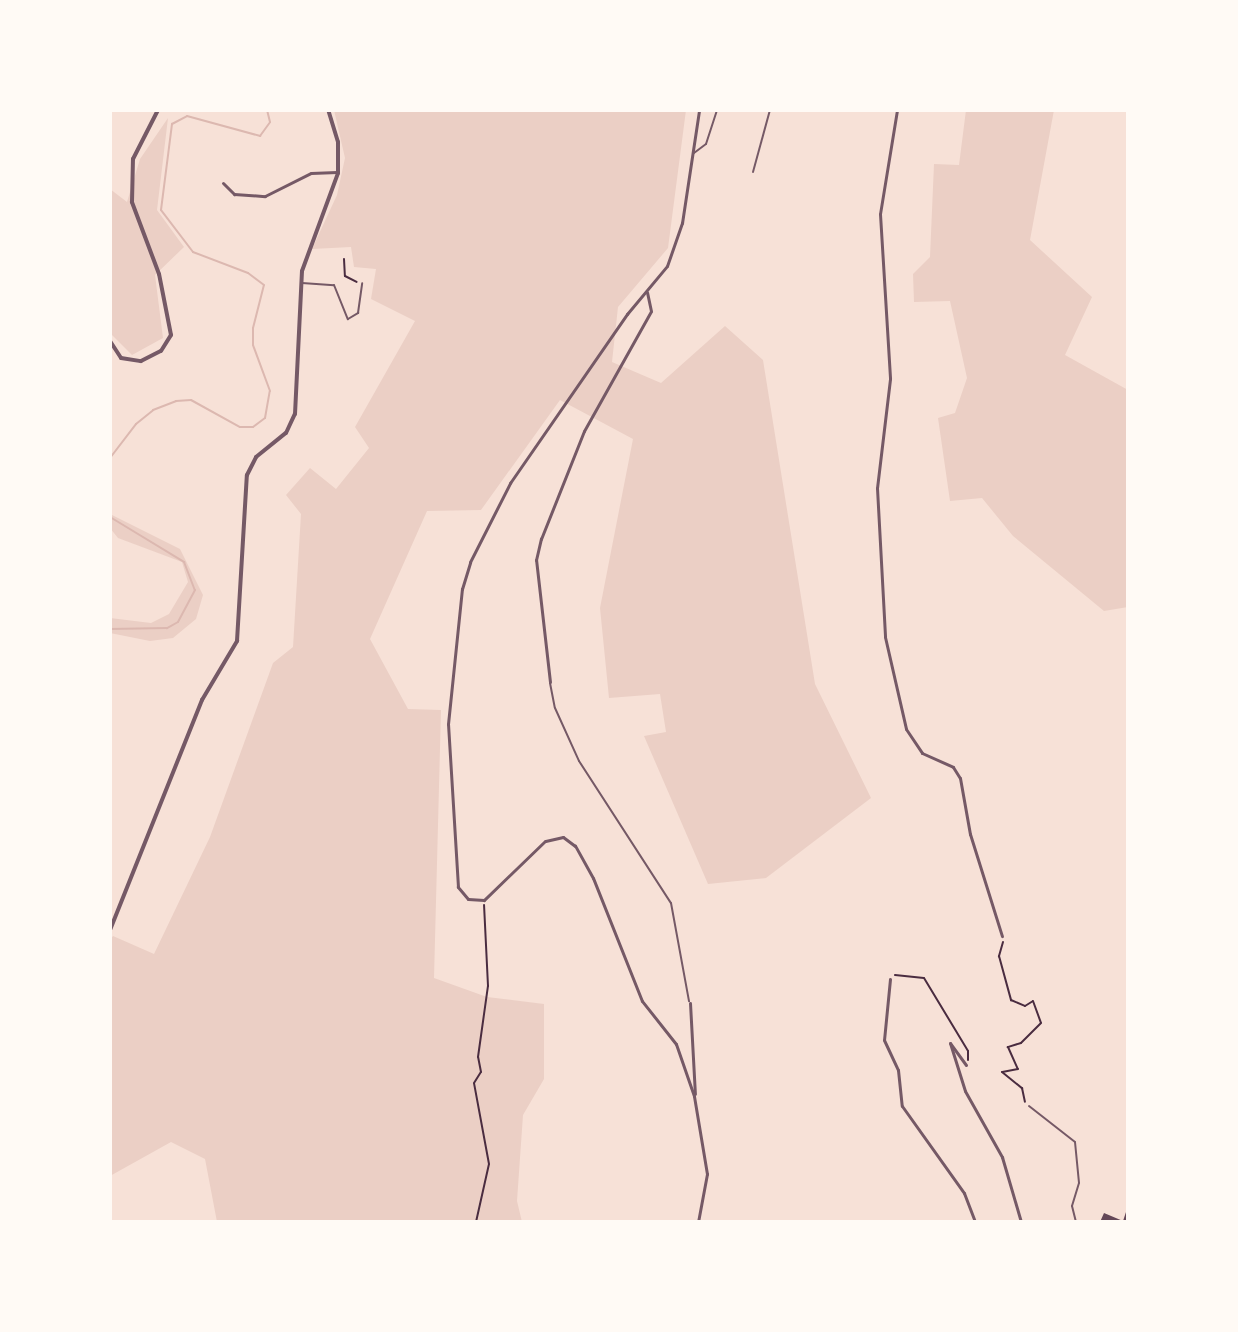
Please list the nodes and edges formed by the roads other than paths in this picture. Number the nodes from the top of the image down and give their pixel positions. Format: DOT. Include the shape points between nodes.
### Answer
graph roads {
  1 [pos="158,110"];
  2 [pos="328,110"];
  3 [pos="699,110"];
  4 [pos="717,110"];
  5 [pos="770,110"];
  6 [pos="897,110"];
  7 [pos="692,153"];
  8 [pos="753,172"];
  9 [pos="338,173"];
  10 [pos="223,183"];
  11 [pos="301,283"];
  12 [pos="362,283"];
  13 [pos="647,292"];
  14 [pos="110,341"];
  15 [pos="550,682"];
  16 [pos="110,930"];
  17 [pos="1002,936"];
  18 [pos="890,979"];
  19 [pos="690,1003"];
  20 [pos="966,1065"];
  21 [pos="694,1096"];
  22 [pos="1029,1106"];
  23 [pos="698,1222"];
  24 [pos="975,1222"];
  25 [pos="1021,1222"];
  26 [pos="1076,1222"];
  1 -- 14 [label="street" via="133,159 132,202 159,274 171,335 161,351 141,361 121,358"];
  2 -- 9 [label="street" via="338,142"];
  3 -- 7 [label="street"];
  4 -- 7 [label="lane" via="706,144"];
  5 -- 8 [label="lane"];
  6 -- 17 [label="street" via="880,214 890,379 877,488 885,637 906,729 922,753 953,767 960,778 970,834"];
  7 -- 13 [label="street" via="674,249"];
  9 -- 10 [label="street" via="311,173 265,196 234,194"];
  9 -- 11 [label="street"];
  11 -- 12 [label="lane" via="334,285 348,319 358,313"];
  11 -- 16 [label="street" via="295,414 286,433 256,457 244,489 237,641 202,700"];
  13 -- 15 [label="street" via="651,311 584,431 541,539 536,560"];
  13 -- 21 [label="street" via="510,483 465,575 448,724 450,779 458,887 468,899 484,900 545,841 570,841 593,878 642,1001 672,1034"];
  15 -- 19 [label="lane" via="555,708 579,761 671,903"];
  18 -- 24 [label="street" via="884,1040 898,1070 902,1106 958,1183"];
  19 -- 21 [label="street"];
  20 -- 25 [label="street" via="952,1041 965,1091 1002,1157"];
  21 -- 23 [label="street" via="707,1174"];
  22 -- 26 [label="lane" via="1075,1142"];
}
